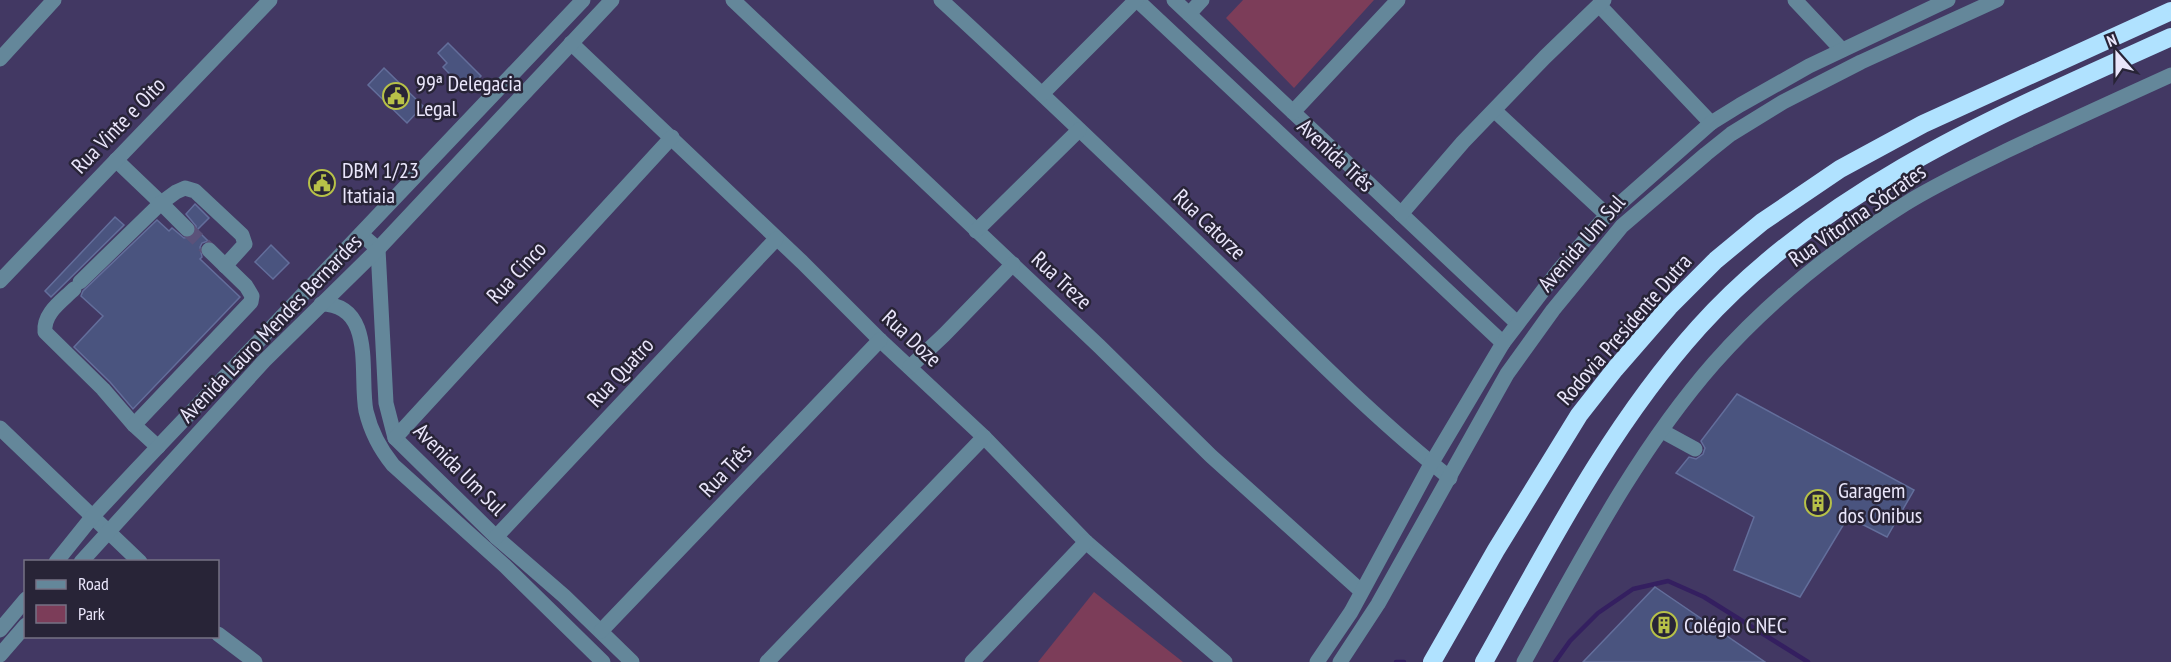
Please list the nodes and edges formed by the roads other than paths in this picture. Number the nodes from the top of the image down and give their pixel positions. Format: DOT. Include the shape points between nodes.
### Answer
graph roads {
  1 [pos="54,0"];
  2 [pos="270,0"];
  3 [pos="583,0"];
  4 [pos="612,0"];
  5 [pos="733,0"];
  6 [pos="941,0"];
  7 [pos="1136,0"];
  8 [pos="1174,0"];
  9 [pos="1202,0"];
  10 [pos="1398,0"];
  11 [pos="1951,0"];
  12 [pos="1997,0"];
  13 [pos="1798,1"];
  14 [pos="1602,2"];
  15 [pos="2171,11"];
  16 [pos="1189,14"];
  17 [pos="1959,16"];
  18 [pos="2171,37"];
  19 [pos="571,43"];
  20 [pos="1842,50"];
  21 [pos="0,59"];
  22 [pos="1253,75"];
  23 [pos="2171,75"];
  24 [pos="1777,85"];
  25 [pos="1042,94"];
  26 [pos="1239,95"];
  27 [pos="1783,102"];
  28 [pos="1495,111"];
  29 [pos="1293,112"];
  30 [pos="1711,123"];
  31 [pos="1079,130"];
  32 [pos="672,137"];
  33 [pos="1339,155"];
  34 [pos="116,160"];
  35 [pos="1659,168"];
  36 [pos="418,173"];
  37 [pos="1322,173"];
  38 [pos="1670,182"];
  39 [pos="433,188"];
  40 [pos="161,203"];
  41 [pos="1401,214"];
  42 [pos="1607,215"];
  43 [pos="187,230"];
  44 [pos="976,231"];
  45 [pos="361,234"];
  46 [pos="776,239"];
  47 [pos="378,249"];
  48 [pos="209,250"];
  49 [pos="1443,254"];
  50 [pos="1012,264"];
  51 [pos="225,266"];
  52 [pos="1558,271"];
  53 [pos="1429,273"];
  54 [pos="0,281"];
  55 [pos="1572,288"];
  56 [pos="321,304"];
  57 [pos="280,318"];
  58 [pos="1517,323"];
  59 [pos="294,331"];
  60 [pos="880,340"];
  61 [pos="1503,343"];
  62 [pos="910,367"];
  63 [pos="386,403"];
  64 [pos="1467,405"];
  65 [pos="366,408"];
  66 [pos="1482,418"];
  67 [pos="134,425"];
  68 [pos="0,428"];
  69 [pos="1662,431"];
  70 [pos="984,437"];
  71 [pos="395,438"];
  72 [pos="158,447"];
  73 [pos="1695,449"];
  74 [pos="1431,464"];
  75 [pos="1450,478"];
  76 [pos="450,492"];
  77 [pos="438,507"];
  78 [pos="1404,513"];
  79 [pos="93,516"];
  80 [pos="1422,523"];
  81 [pos="108,530"];
  82 [pos="496,537"];
  83 [pos="1086,542"];
  84 [pos="57,560"];
  85 [pos="82,560"];
  86 [pos="139,560"];
  87 [pos="511,560"];
  88 [pos="1361,591"];
  89 [pos="24,601"];
  90 [pos="24,627"];
  91 [pos="0,630"];
  92 [pos="601,631"];
  93 [pos="219,635"];
  94 [pos="0,655"];
  95 [pos="1433,661"];
  96 [pos="8,662"];
  97 [pos="255,662"];
  98 [pos="603,662"];
  99 [pos="632,662"];
  100 [pos="767,662"];
  101 [pos="972,662"];
  102 [pos="1226,662"];
  103 [pos="1317,662"];
  104 [pos="1340,662"];
  105 [pos="1484,662"];
  106 [pos="1524,662"];
  1 -- 21 [label="street"];
  2 -- 34 [label="street, Rua Vinte e Oito"];
  3 -- 36 [label="street, Avenida Lauro Mendes Bernardes"];
  4 -- 19 [label="street, Avenida Lauro Mendes Bernardes"];
  5 -- 44 [label="street, Rua Treze"];
  6 -- 25 [label="street, Rua Catorze"];
  7 -- 25 [label="street"];
  7 -- 26 [label="street, Avenida Três"];
  8 -- 16 [label="street, Avenida Três"];
  9 -- 16 [label="street"];
  10 -- 29 [label="street"];
  11 -- 17 [label="street"];
  11 -- 20 [label="street, Avenida Um Sul"];
  12 -- 17 [label="street, Avenida Um Sul"];
  13 -- 20 [label="street"];
  14 -- 28 [label="street"];
  14 -- 30 [label="street"];
  15 -- 95 [label="highway, Rodovia Presidente Dutra" via="1923,124 1840,169 1762,222 1716,260 1669,307 1579,415"];
  16 -- 22 [label="street, Avenida Três"];
  17 -- 27 [label="street, Avenida Um Sul"];
  18 -- 105 [label="highway" via="1935,148 1864,190 1768,260 1699,327 1625,420 1559,526"];
  19 -- 32 [label="street, Rua Doze"];
  19 -- 39 [label="street, Avenida Lauro Mendes Bernardes"];
  20 -- 24 [label="street, Avenida Um Sul"];
  22 -- 26 [label="street"];
  22 -- 29 [label="street, Avenida Três"];
  23 -- 69 [label="street, Rua Vitorina Sócrates" via="1952,177 1848,243 1810,271 1749,327 1713,364"];
  24 -- 27 [label="street"];
  24 -- 30 [label="street, Avenida Um Sul"];
  25 -- 31 [label="street, Rua Catorze"];
  26 -- 37 [label="street, Avenida Três"];
  27 -- 38 [label="street, Avenida Um Sul" via="1731,134"];
  28 -- 41 [label="street"];
  28 -- 42 [label="street"];
  29 -- 33 [label="street, Avenida Três"];
  30 -- 35 [label="street, Avenida Um Sul"];
  31 -- 44 [label="street"];
  31 -- 74 [label="street, Rua Catorze"];
  32 -- 46 [label="street, Rua Doze"];
  32 -- 71 [label="street, Rua Cinco"];
  33 -- 37 [label="street"];
  33 -- 41 [label="street, Avenida Três"];
  34 -- 40 [label="street"];
  34 -- 54 [label="street, Rua Vinte e Oito"];
  35 -- 38 [label="street"];
  35 -- 42 [label="street, Avenida Um Sul"];
  36 -- 39 [label="street"];
  36 -- 45 [label="street, Avenida Lauro Mendes Bernardes"];
  37 -- 53 [label="street, Avenida Três"];
  38 -- 55 [label="street, Avenida Um Sul" via="1622,226"];
  39 -- 47 [label="street, Avenida Lauro Mendes Bernardes"];
  40 -- 43 [label="street"];
  40 -- 51 [label="street" via="185,188 195,192 242,235 245,244"];
  40 -- 67 [label="street" via="51,312 44,325 45,332"];
  41 -- 49 [label="street, Avenida Três"];
  42 -- 52 [label="street, Avenida Um Sul"];
  44 -- 50 [label="street, Rua Treze"];
  45 -- 47 [label="street"];
  45 -- 57 [label="street, Avenida Lauro Mendes Bernardes"];
  46 -- 60 [label="street, Rua Doze"];
  46 -- 82 [label="street, Rua Quatro"];
  47 -- 56 [label="street, Avenida Lauro Mendes Bernardes"];
  47 -- 63 [label="street, Avenida Um Sul"];
  48 -- 51 [label="street"];
  49 -- 53 [label="street"];
  49 -- 58 [label="street, Avenida Três"];
  50 -- 62 [label="street"];
  50 -- 88 [label="street, Rua Treze" via="1211,456"];
  51 -- 67 [label="street" via="246,286 251,302"];
  52 -- 55 [label="street"];
  52 -- 58 [label="street, Avenida Um Sul"];
  53 -- 61 [label="street, Avenida Três"];
  55 -- 66 [label="street, Avenida Um Sul" via="1507,374"];
  56 -- 59 [label="street, Avenida Lauro Mendes Bernardes"];
  56 -- 65 [label="street, Avenida Um Sul" via="342,308 355,321 362,350"];
  57 -- 59 [label="street"];
  57 -- 72 [label="street, Avenida Lauro Mendes Bernardes"];
  58 -- 61 [label="street, Avenida Um Sul"];
  59 -- 81 [label="street, Avenida Lauro Mendes Bernardes"];
  60 -- 62 [label="street, Rua Doze"];
  60 -- 92 [label="street, Rua Três"];
  61 -- 64 [label="street, Avenida Um Sul"];
  62 -- 70 [label="street, Rua Doze"];
  63 -- 65 [label="street"];
  63 -- 71 [label="street, Avenida Um Sul"];
  64 -- 66 [label="street"];
  64 -- 74 [label="street, Avenida Um Sul"];
  65 -- 77 [label="street, Avenida Um Sul" via="384,454"];
  66 -- 75 [label="street, Avenida Um Sul"];
  67 -- 72 [label="street"];
  68 -- 79 [label="street"];
  69 -- 73 [label="street"];
  69 -- 106 [label="street, Rua Vitorina Sócrates" via="1622,490"];
  70 -- 83 [label="street, Rua Doze"];
  70 -- 100 [label="street"];
  71 -- 76 [label="street, Avenida Um Sul"];
  72 -- 79 [label="street, Avenida Lauro Mendes Bernardes"];
  74 -- 75 [label="street, Rua Catorze"];
  74 -- 78 [label="street, Avenida Um Sul"];
  75 -- 80 [label="street, Avenida Um Sul"];
  76 -- 77 [label="street"];
  76 -- 82 [label="street, Avenida Um Sul"];
  77 -- 87 [label="street, Avenida Um Sul"];
  78 -- 80 [label="street"];
  78 -- 88 [label="street, Avenida Um Sul"];
  79 -- 81 [label="street"];
  79 -- 84 [label="street, Avenida Lauro Mendes Bernardes"];
  80 -- 104 [label="street, Avenida Um Sul" via="1378,604"];
  81 -- 85 [label="street, Avenida Lauro Mendes Bernardes"];
  81 -- 86 [label="street"];
  82 -- 87 [label="street, Avenida Um Sul"];
  83 -- 101 [label="street"];
  83 -- 102 [label="street, Rua Doze"];
  87 -- 92 [label="street, Avenida Um Sul"];
  87 -- 98 [label="street, Avenida Um Sul"];
  88 -- 103 [label="street, Avenida Um Sul"];
  89 -- 91 [label="street"];
  90 -- 94 [label="street"];
  92 -- 99 [label="street, Avenida Um Sul"];
  93 -- 97 [label="street"];
  94 -- 96 [label="street"];
}
